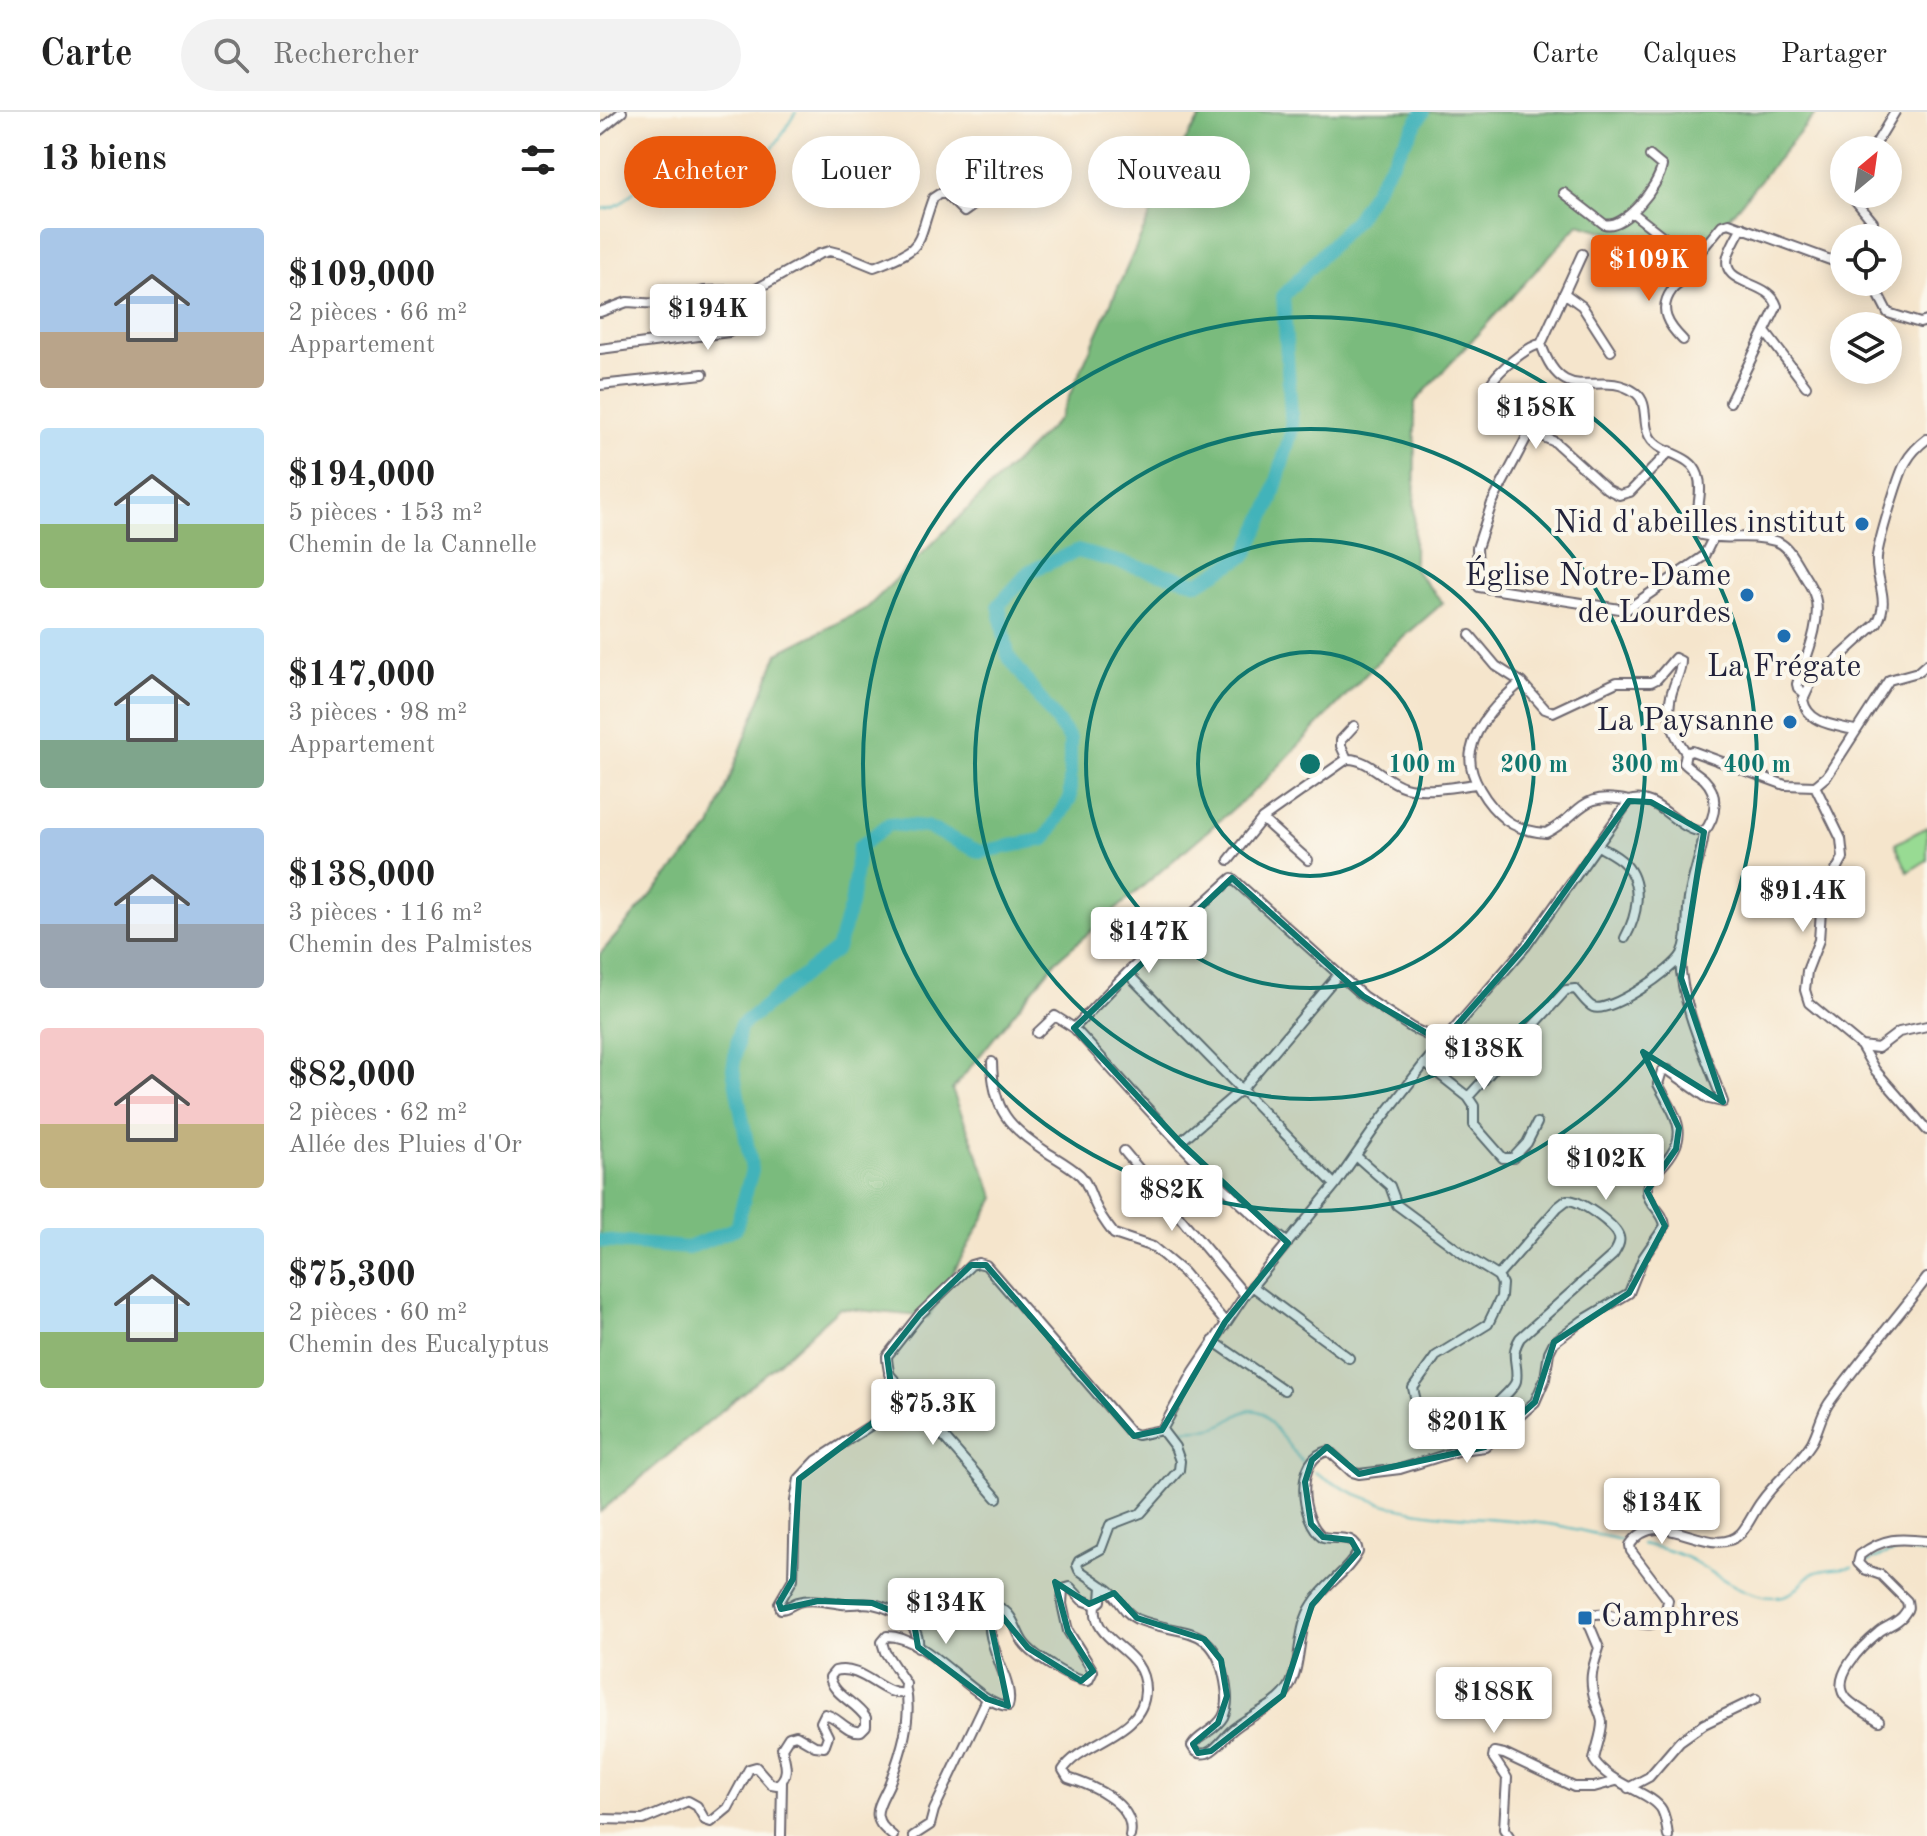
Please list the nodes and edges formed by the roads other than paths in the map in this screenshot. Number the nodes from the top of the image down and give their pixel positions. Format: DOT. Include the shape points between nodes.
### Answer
graph roads {
  1 [pos="622,112"];
  2 [pos="1895,112"];
  3 [pos="600,130"];
  4 [pos="1880,136"];
  5 [pos="1650,156"];
  6 [pos="1564,193"];
  7 [pos="936,196"];
  8 [pos="1862,208"];
  9 [pos="1633,213"];
  10 [pos="1873,222"];
  11 [pos="1742,227"];
  12 [pos="1582,254"];
  13 [pos="1689,257"];
  14 [pos="1830,260"];
  15 [pos="751,292"];
  16 [pos="1564,293"];
  17 [pos="1879,296"];
  18 [pos="600,312"];
  19 [pos="1927,321"];
  20 [pos="1766,333"];
  21 [pos="1683,340"];
  22 [pos="1541,344"];
  23 [pos="600,349"];
  24 [pos="1611,351"];
  25 [pos="703,374"];
  26 [pos="600,385"];
  27 [pos="1806,386"];
  28 [pos="1730,402"];
  29 [pos="1530,431"];
  30 [pos="1927,439"];
  31 [pos="1670,451"];
  32 [pos="1713,538"];
  33 [pos="1470,635"];
  34 [pos="1927,664"];
  35 [pos="1521,682"];
  36 [pos="1804,693"];
  37 [pos="1354,726"];
  38 [pos="1854,730"];
  39 [pos="1686,753"];
  40 [pos="1347,759"];
  41 [pos="1477,784"];
  42 [pos="1815,786"];
  43 [pos="1629,801"];
  44 [pos="1262,819"];
  45 [pos="1704,832"];
  46 [pos="1598,846"];
  47 [pos="1229,860"];
  48 [pos="1308,860"];
  49 [pos="1625,938"];
  50 [pos="1680,959"];
  51 [pos="1127,973"];
  52 [pos="1338,975"];
  53 [pos="1927,1026"];
  54 [pos="1074,1028"];
  55 [pos="1037,1033"];
  56 [pos="1442,1042"];
  57 [pos="1861,1046"];
  58 [pos="992,1062"];
  59 [pos="1425,1063"];
  60 [pos="1242,1089"];
  61 [pos="1468,1097"];
  62 [pos="1537,1123"];
  63 [pos="1927,1130"];
  64 [pos="1180,1142"];
  65 [pos="1124,1151"];
  66 [pos="1356,1156"];
  67 [pos="1335,1185"];
  68 [pos="1288,1243"];
  69 [pos="1498,1276"];
  70 [pos="1927,1278"];
  71 [pos="1252,1286"];
  72 [pos="1245,1295"];
  73 [pos="1225,1322"];
  74 [pos="1213,1341"];
  75 [pos="1349,1358"];
  76 [pos="889,1374"];
  77 [pos="1284,1390"];
  78 [pos="1162,1430"];
  79 [pos="997,1498"];
  80 [pos="1927,1541"];
  81 [pos="1102,1586"];
  82 [pos="1096,1605"];
  83 [pos="918,1647"];
  84 [pos="906,1690"];
  85 [pos="987,1699"];
  86 [pos="1756,1699"];
  87 [pos="1879,1721"];
  88 [pos="1616,1781"];
  89 [pos="782,1782"];
  90 [pos="1628,1788"];
  91 [pos="600,1819"];
  92 [pos="781,1836"];
  93 [pos="893,1836"];
  94 [pos="913,1836"];
  95 [pos="1130,1836"];
  96 [pos="1509,1836"];
  97 [pos="1668,1836"];
  1 -- 3 [label="street"];
  2 -- 4 [label="street"];
  5 -- 9 [label="street" via="1662,166 1660,177"];
  6 -- 9 [label="street" via="1610,226"];
  7 -- 15 [label="street" via="919,241 905,255 874,267 830,251"];
  8 -- 10 [label="street"];
  9 -- 13 [label="street"];
  11 -- 13 [label="street" via="1725,223 1695,258"];
  11 -- 14 [label="street"];
  11 -- 20 [label="street" via="1727,259 1729,270 1736,279 1774,297 1777,306"];
  12 -- 16 [label="street"];
  13 -- 21 [label="street" via="1665,311 1666,321"];
  15 -- 18 [label="street" via="714,289 659,304 627,302"];
  15 -- 23 [label="street" via="751,310 729,332"];
  16 -- 22 [label="street"];
  16 -- 24 [label="street" via="1582,306"];
  17 -- 19 [label="street" via="1888,313"];
  20 -- 27 [label="street"];
  20 -- 28 [label="street"];
  22 -- 29 [label="street" via="1530,347 1490,386"];
  22 -- 31 [label="street" via="1546,359 1565,380 1624,387 1637,394 1653,442"];
  25 -- 26 [label="street"];
  29 -- 31 [label="street" via="1555,442 1619,495 1630,492"];
  29 -- 32 [label="street" via="1492,503 1477,548 1479,587 1626,610 1704,556"];
  30 -- 36 [label="street" via="1905,464 1877,556 1883,612"];
  31 -- 32 [label="street" via="1697,472 1696,526 1701,535"];
  32 -- 36 [label="street" via="1737,535 1788,548 1817,607 1797,684"];
  33 -- 35 [label="street" via="1496,666"];
  34 -- 38 [label="street" via="1889,680"];
  35 -- 39 [label="street" via="1553,712 1617,682 1651,682 1675,658 1681,661 1668,719"];
  35 -- 41 [label="street" via="1497,704 1476,736 1470,751"];
  36 -- 38 [label="street" via="1803,705 1819,722"];
  37 -- 40 [label="street" via="1341,740"];
  38 -- 42 [label="street" via="1827,776"];
  39 -- 42 [label="street" via="1700,753 1785,785"];
  39 -- 45 [label="street" via="1684,763 1709,784 1714,796 1713,819"];
  40 -- 41 [label="street" via="1358,759 1410,788"];
  40 -- 44 [label="street"];
  41 -- 43 [label="street" via="1505,820 1533,832 1554,829 1589,801"];
  42 -- 57 [label="street" via="1841,839 1843,858 1822,896 1819,940 1805,990 1809,1003"];
  43 -- 45 [label="street" via="1651,802 1688,828"];
  43 -- 46 [label="street"];
  44 -- 47 [label="street"];
  44 -- 48 [label="street"];
  45 -- 50 [label="street"];
  46 -- 49 [label="street" via="1628,866 1634,881 1636,915"];
  46 -- 56 [label="street" via="1526,946"];
  50 -- 61 [label="street" via="1625,998 1600,1007 1591,1006 1575,989 1566,990"];
  50 -- 81 [label="street" via="1687,1000 1723,1102 1709,1099 1668,1070 1659,1074 1658,1084 1679,1128 1676,1149 1652,1176 1647,1191 1665,1226 1626,1296 1554,1342 1535,1402 1495,1439 1481,1448 1367,1473 1355,1474 1329,1451 1312,1460 1305,1482 1311,1524 1323,1537 1351,1540 1358,1552 1312,1605 1293,1678 1283,1695 1241,1722 1211,1751 1196,1752 1194,1742 1212,1731 1225,1709 1227,1690 1218,1655 1210,1643 1191,1633 1126,1613 1114,1593"];
  51 -- 52 [label="street" via="1232,878"];
  51 -- 54 [label="street"];
  51 -- 60 [label="street"];
  52 -- 56 [label="street" via="1399,1020"];
  52 -- 60 [label="street"];
  53 -- 57 [label="street" via="1899,1032 1878,1048"];
  54 -- 55 [label="street" via="1055,1016"];
  54 -- 64 [label="street"];
  56 -- 59 [label="street"];
  57 -- 63 [label="street"];
  58 -- 73 [label="street" via="999,1108 1029,1139 1080,1175 1114,1234 1153,1247 1183,1272"];
  59 -- 61 [label="street"];
  59 -- 66 [label="street"];
  60 -- 64 [label="street"];
  60 -- 67 [label="street"];
  61 -- 62 [label="street" via="1474,1125 1503,1158 1513,1158"];
  64 -- 68 [label="street"];
  65 -- 72 [label="street"];
  66 -- 67 [label="street"];
  66 -- 69 [label="street" via="1390,1186 1397,1205"];
  67 -- 68 [label="street"];
  68 -- 71 [label="street"];
  69 -- 69 [label="street" via="1501,1297 1488,1324 1436,1356 1413,1388 1416,1401 1452,1428 1463,1428 1509,1394 1516,1383 1513,1351 1520,1338 1613,1255 1619,1237 1581,1202 1567,1200"];
  70 -- 88 [label="street" via="1827,1406 1806,1451 1761,1501 1742,1532 1721,1543 1656,1530 1641,1533 1630,1545 1668,1600 1666,1613 1655,1624 1599,1612 1589,1619 1599,1648 1591,1672 1602,1718 1594,1760"];
  71 -- 72 [label="street"];
  71 -- 75 [label="street"];
  72 -- 73 [label="street"];
  73 -- 74 [label="street"];
  74 -- 77 [label="street"];
  74 -- 78 [label="street"];
  76 -- 78 [label="street" via="892,1347 920,1314 978,1263 986,1265 1130,1432"];
  76 -- 79 [label="street"];
  76 -- 83 [label="street" via="894,1407 817,1460 799,1479 793,1579 779,1603 781,1609 798,1602 872,1603 897,1613 915,1629"];
  78 -- 81 [label="street" via="1178,1454 1175,1477 1141,1513 1110,1525 1101,1549 1077,1565"];
  80 -- 87 [label="street" via="1899,1538 1860,1555 1858,1563 1881,1575 1907,1601 1908,1609 1878,1633 1841,1677 1845,1698"];
  81 -- 82 [label="street"];
  82 -- 85 [label="street" via="1070,1587 1063,1589 1068,1631 1093,1671 1088,1681 1028,1648 1006,1611 998,1607 992,1612 998,1664 1010,1698 1003,1707"];
  82 -- 95 [label="street" via="1098,1627 1137,1664 1145,1695 1126,1725 1070,1760 1063,1770 1122,1810"];
  83 -- 84 [label="street" via="897,1636 882,1642"];
  83 -- 85 [label="street"];
  84 -- 89 [label="street" via="897,1694 854,1671 835,1671 830,1677 833,1689 861,1710 866,1726 856,1732 825,1714 824,1747 789,1737 782,1748 787,1769"];
  84 -- 93 [label="street" via="908,1722 878,1810"];
  85 -- 94 [label="street" via="930,1825"];
  86 -- 90 [label="street" via="1704,1724 1680,1741 1649,1777"];
  88 -- 90 [label="street"];
  88 -- 96 [label="street" via="1574,1787 1496,1751 1493,1757 1507,1778 1504,1829"];
  89 -- 91 [label="street" via="771,1784 756,1767 749,1769 728,1808 711,1822 688,1801 643,1820"];
  89 -- 92 [label="street"];
  90 -- 97 [label="street" via="1659,1805"];
}
